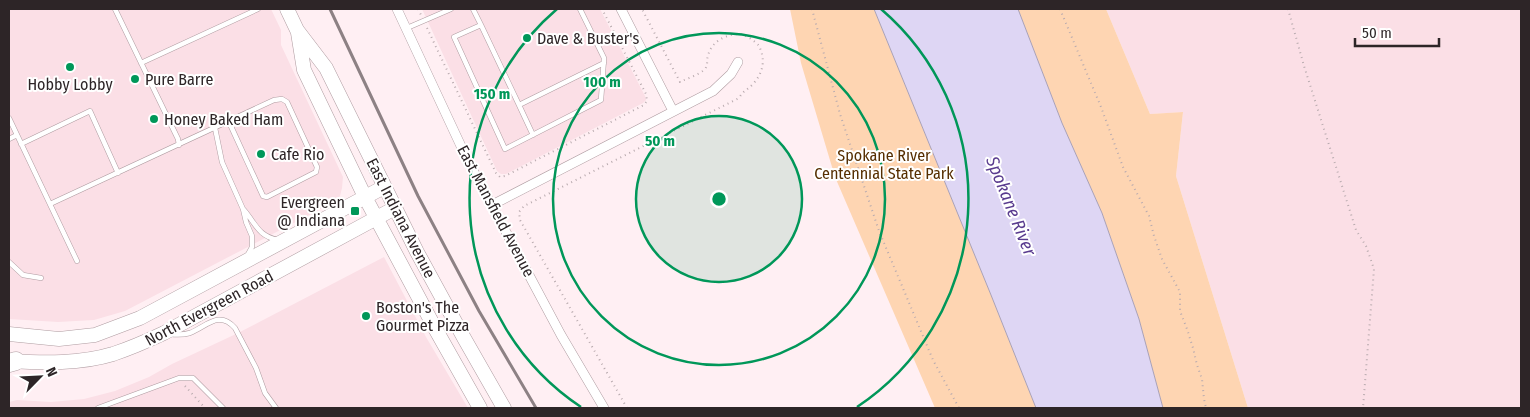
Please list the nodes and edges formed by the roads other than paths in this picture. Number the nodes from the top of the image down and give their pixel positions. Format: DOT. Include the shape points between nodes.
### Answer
graph roads {
  1 [pos="115,9"];
  2 [pos="258,9"];
  3 [pos="288,9"];
  4 [pos="398,9"];
  5 [pos="451,9"];
  6 [pos="473,9"];
  7 [pos="580,9"];
  8 [pos="621,9"];
  9 [pos="480,24"];
  10 [pos="407,28"];
  11 [pos="298,30"];
  12 [pos="738,62"];
  13 [pos="141,63"];
  14 [pos="604,63"];
  15 [pos="519,106"];
  16 [pos="673,111"];
  17 [pos="9,118"];
  18 [pos="229,122"];
  19 [pos="215,128"];
  20 [pos="17,135"];
  21 [pos="533,135"];
  22 [pos="9,139"];
  23 [pos="21,144"];
  24 [pos="179,145"];
  25 [pos="118,173"];
  26 [pos="384,187"];
  27 [pos="365,197"];
  28 [pos="50,204"];
  29 [pos="492,205"];
  30 [pos="395,208"];
  31 [pos="243,209"];
  32 [pos="376,218"];
  33 [pos="284,241"];
  34 [pos="77,261"];
  35 [pos="9,262"];
  36 [pos="243,262"];
  37 [pos="41,278"];
  38 [pos="164,333"];
  39 [pos="9,334"];
  40 [pos="11,362"];
  41 [pos="98,408"];
  42 [pos="223,408"];
  43 [pos="276,408"];
  44 [pos="480,408"];
  45 [pos="504,408"];
  46 [pos="604,408"];
  1 -- 13 [label="lane"];
  2 -- 13 [label="lane"];
  3 -- 11 [label="main road, East Indiana Avenue"];
  4 -- 10 [label="street, East Mansfield Avenue"];
  5 -- 10 [label="lane"];
  6 -- 9 [label="lane"];
  7 -- 14 [label="lane"];
  8 -- 16 [label="street"];
  9 -- 15 [label="lane"];
  9 -- 21 [label="lane" via="454,37 505,149"];
  10 -- 29 [label="street, East Mansfield Avenue" via="467,159"];
  11 -- 26 [label="main road, East Indiana Avenue" via="326,68"];
  11 -- 27 [label="main road, East Indiana Avenue" via="304,70"];
  12 -- 16 [label="street" via="731,74 713,91"];
  13 -- 24 [label="lane"];
  14 -- 15 [label="lane"];
  14 -- 21 [label="lane" via="601,100"];
  15 -- 21 [label="lane"];
  16 -- 29 [label="street"];
  17 -- 20 [label="lane"];
  18 -- 18 [label="lane" via="282,99 287,102 318,170 267,197 263,196"];
  18 -- 19 [label="lane"];
  19 -- 24 [label="lane"];
  19 -- 31 [label="lane" via="222,162"];
  20 -- 22 [label="lane"];
  20 -- 23 [label="lane"];
  23 -- 25 [label="lane" via="90,111"];
  23 -- 28 [label="lane"];
  24 -- 25 [label="lane"];
  25 -- 28 [label="lane"];
  26 -- 27 [label="main road, North Evergreen Road"];
  26 -- 30 [label="main road, East Indiana Avenue"];
  27 -- 32 [label="main road, East Indiana Avenue"];
  27 -- 33 [label="main road, North Evergreen Road"];
  28 -- 34 [label="lane"];
  29 -- 46 [label="street, East Mansfield Avenue"];
  30 -- 32 [label="main road, North Evergreen Road"];
  30 -- 45 [label="main road, East Indiana Avenue"];
  31 -- 33 [label="lane" via="266,237"];
  31 -- 36 [label="lane" via="252,242"];
  32 -- 38 [label="main road, North Evergreen Road"];
  32 -- 44 [label="main road, East Indiana Avenue"];
  33 -- 36 [label="main road, North Evergreen Road"];
  35 -- 37 [label="lane" via="23,275"];
  36 -- 39 [label="main road, North Evergreen Road" via="140,318 95,335 59,339"];
  38 -- 40 [label="main road, North Evergreen Road" via="97,358"];
  38 -- 43 [label="lane" via="180,335 218,319 228,321 235,328 265,393"];
  41 -- 42 [label="lane" via="179,378 193,378"];
}
